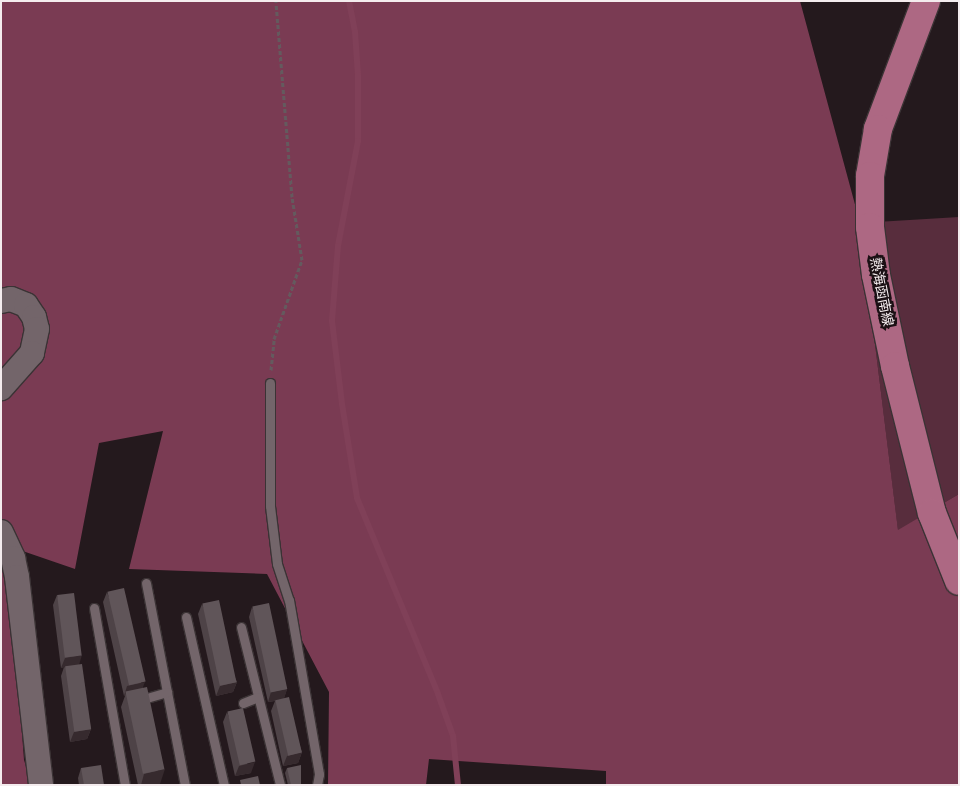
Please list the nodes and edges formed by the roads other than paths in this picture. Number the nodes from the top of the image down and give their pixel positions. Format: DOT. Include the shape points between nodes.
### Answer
graph roads {
  1 [pos="926,1"];
  2 [pos="1,300"];
  3 [pos="270,383"];
  4 [pos="1,388"];
  5 [pos="1,532"];
  6 [pos="959,581"];
  7 [pos="146,583"];
  8 [pos="94,608"];
  9 [pos="186,617"];
  10 [pos="240,627"];
  11 [pos="167,692"];
  12 [pos="150,696"];
  13 [pos="258,697"];
  14 [pos="244,702"];
  15 [pos="41,785"];
  16 [pos="125,785"];
  17 [pos="185,785"];
  18 [pos="224,785"];
  19 [pos="280,785"];
  20 [pos="317,785"];
  1 -- 6 [label="main road, 熱海函南線" via="878,129 870,176 869,218 876,276 932,513"];
  2 -- 4 [label="street" via="11,299 26,306 37,329 32,353"];
  3 -- 20 [label="lane" via="270,506 277,564 289,600 319,774"];
  5 -- 15 [label="street" via="13,558 17,577"];
  7 -- 11 [label="lane"];
  8 -- 16 [label="lane"];
  9 -- 18 [label="lane"];
  10 -- 13 [label="lane"];
  11 -- 12 [label="lane"];
  11 -- 17 [label="lane"];
  13 -- 14 [label="lane"];
  13 -- 19 [label="lane"];
}
